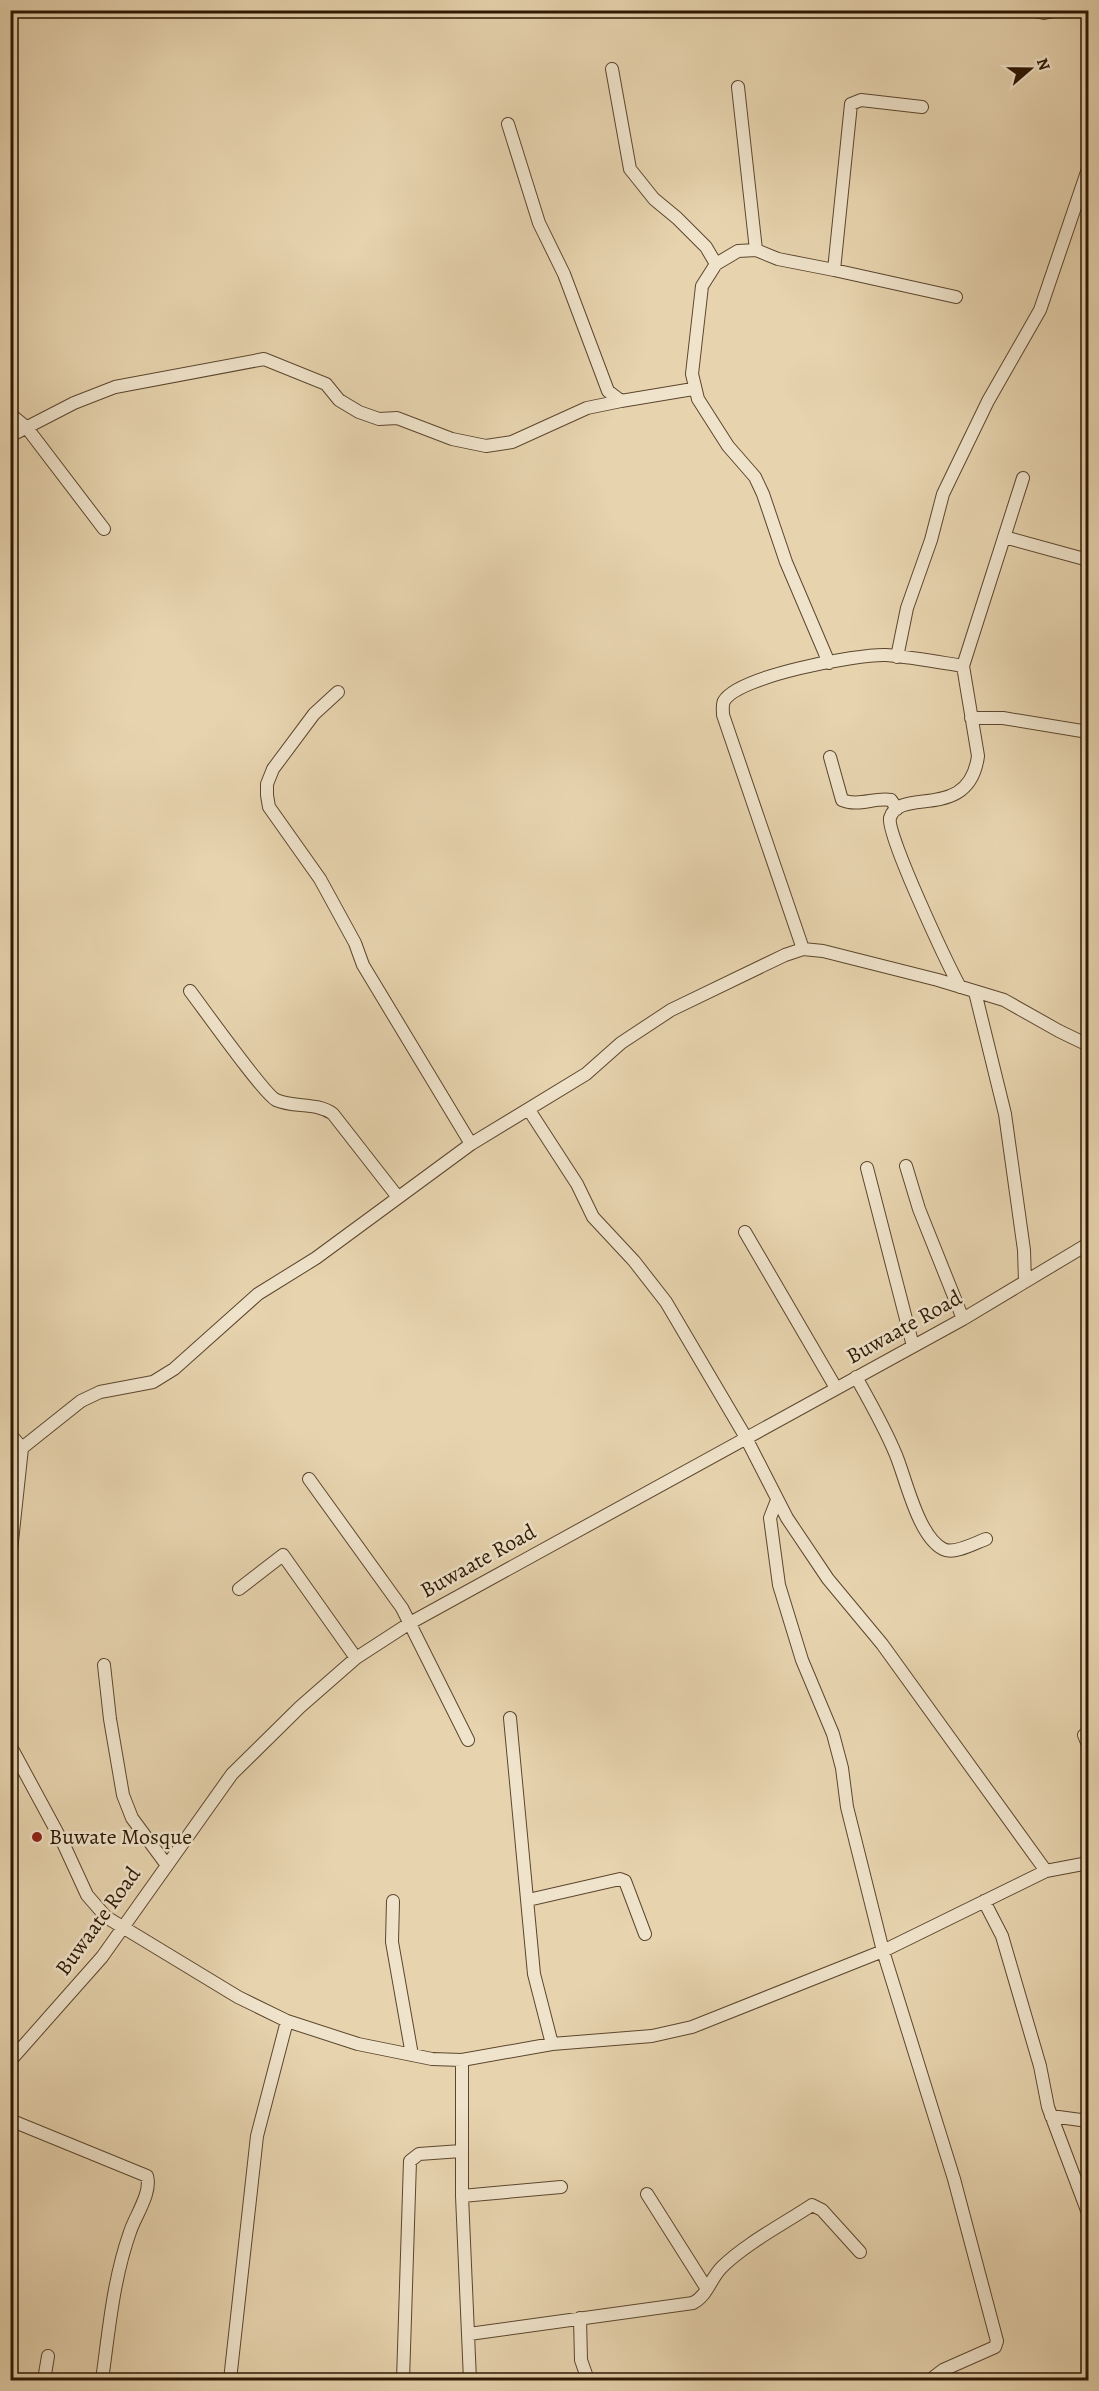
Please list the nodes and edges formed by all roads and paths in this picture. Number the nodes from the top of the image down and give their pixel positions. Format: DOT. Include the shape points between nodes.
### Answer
graph roads {
  1 [pos="1029,10"];
  2 [pos="1058,10"];
  3 [pos="612,69"];
  4 [pos="738,87"];
  5 [pos="922,107"];
  6 [pos="508,124"];
  7 [pos="1089,169"];
  8 [pos="756,250"];
  9 [pos="716,264"];
  10 [pos="834,270"];
  11 [pos="956,297"];
  12 [pos="693,389"];
  13 [pos="621,401"];
  14 [pos="10,414"];
  15 [pos="27,428"];
  16 [pos="10,436"];
  17 [pos="1023,478"];
  18 [pos="104,529"];
  19 [pos="1005,537"];
  20 [pos="1089,560"];
  21 [pos="897,657"];
  22 [pos="829,663"];
  23 [pos="963,666"];
  24 [pos="338,692"];
  25 [pos="971,718"];
  26 [pos="1089,732"];
  27 [pos="830,757"];
  28 [pos="897,809"];
  29 [pos="803,949"];
  30 [pos="960,987"];
  31 [pos="190,991"];
  32 [pos="975,992"];
  33 [pos="1089,1045"];
  34 [pos="529,1110"];
  35 [pos="471,1144"];
  36 [pos="906,1166"];
  37 [pos="867,1167"];
  38 [pos="397,1196"];
  39 [pos="745,1232"];
  40 [pos="1089,1244"];
  41 [pos="1025,1282"];
  42 [pos="963,1319"];
  43 [pos="912,1346"];
  44 [pos="856,1377"];
  45 [pos="836,1388"];
  46 [pos="10,1434"];
  47 [pos="745,1437"];
  48 [pos="22,1448"];
  49 [pos="309,1479"];
  50 [pos="777,1500"];
  51 [pos="986,1539"];
  52 [pos="10,1560"];
  53 [pos="239,1589"];
  54 [pos="410,1623"];
  55 [pos="356,1658"];
  56 [pos="104,1665"];
  57 [pos="510,1718"];
  58 [pos="468,1740"];
  59 [pos="11,1748"];
  60 [pos="1089,1863"];
  61 [pos="166,1864"];
  62 [pos="1046,1871"];
  63 [pos="528,1900"];
  64 [pos="984,1901"];
  65 [pos="393,1902"];
  66 [pos="123,1930"];
  67 [pos="645,1934"];
  68 [pos="882,1951"];
  69 [pos="287,2021"];
  70 [pos="552,2044"];
  71 [pos="412,2055"];
  72 [pos="462,2060"];
  73 [pos="10,2061"];
  74 [pos="1052,2116"];
  75 [pos="10,2120"];
  76 [pos="1089,2121"];
  77 [pos="461,2151"];
  78 [pos="561,2187"];
  79 [pos="646,2194"];
  80 [pos="462,2196"];
  81 [pos="1089,2213"];
  82 [pos="860,2252"];
  83 [pos="707,2289"];
  84 [pos="580,2318"];
  85 [pos="469,2334"];
  86 [pos="48,2356"];
  87 [pos="44,2380"];
  88 [pos="102,2380"];
  89 [pos="230,2380"];
  90 [pos="403,2380"];
  91 [pos="470,2380"];
  92 [pos="588,2380"];
  93 [pos="930,2380"];
  1 -- 2 [label="street"];
  3 -- 9 [label="street" via="630,169 654,199 706,247"];
  4 -- 8 [label="street"];
  5 -- 10 [label="street" via="861,100 851,104"];
  6 -- 13 [label="street" via="539,223 564,274 608,391"];
  7 -- 21 [label="street" via="1040,310 988,401 944,494 907,608"];
  8 -- 9 [label="street" via="738,251"];
  8 -- 10 [label="street" via="778,259"];
  9 -- 12 [label="street" via="702,286 694,343"];
  10 -- 11 [label="street"];
  12 -- 13 [label="street"];
  12 -- 22 [label="street" via="728,446 755,477"];
  13 -- 15 [label="street" via="587,408 513,442 486,447 397,418 379,419 359,412 339,400 326,384 264,359 115,387"];
  14 -- 15 [label="street"];
  15 -- 16 [label="street"];
  15 -- 18 [label="street"];
  17 -- 19 [label="street"];
  19 -- 20 [label="street"];
  19 -- 23 [label="street"];
  21 -- 22 [label="street" via="884,655"];
  21 -- 23 [label="street"];
  22 -- 29 [label="street" via="757,679 731,694 722,707"];
  23 -- 25 [label="street"];
  24 -- 35 [label="street" via="314,714 273,769 267,784 269,807 320,879 355,943 363,966"];
  25 -- 26 [label="street" via="1003,718"];
  25 -- 28 [label="street" via="978,756 976,768 965,785 953,796 908,803"];
  27 -- 28 [label="street" via="842,800 857,803 884,799"];
  28 -- 30 [label="street" via="890,825 939,949"];
  29 -- 30 [label="street" via="857,958"];
  29 -- 34 [label="street" via="751,969 671,1010 621,1043 586,1074"];
  30 -- 32 [label="street"];
  31 -- 38 [label="street" via="269,1095 333,1114"];
  32 -- 33 [label="street" via="1004,1000"];
  32 -- 41 [label="street" via="1005,1114"];
  34 -- 35 [label="street"];
  34 -- 47 [label="street" via="577,1184 593,1218 666,1302"];
  35 -- 38 [label="street"];
  36 -- 42 [label="street"];
  37 -- 43 [label="street"];
  38 -- 48 [label="street" via="316,1258 258,1294 174,1369 153,1382 100,1392 81,1401"];
  39 -- 45 [label="street"];
  40 -- 41 [label="street, Buwaate Road"];
  41 -- 42 [label="street, Buwaate Road"];
  42 -- 43 [label="street, Buwaate Road"];
  43 -- 44 [label="street, Buwaate Road"];
  44 -- 45 [label="street, Buwaate Road"];
  44 -- 51 [label="street" via="896,1454 915,1509 931,1538 950,1551"];
  45 -- 47 [label="street, Buwaate Road"];
  46 -- 48 [label="street"];
  47 -- 50 [label="street"];
  47 -- 54 [label="street, Buwaate Road"];
  48 -- 52 [label="street"];
  49 -- 54 [label="street"];
  50 -- 62 [label="street" via="828,1579 882,1644"];
  50 -- 68 [label="street" via="770,1518 779,1585 802,1660 834,1734 847,1807"];
  53 -- 55 [label="street" via="283,1555"];
  54 -- 55 [label="street, Buwaate Road"];
  54 -- 58 [label="street"];
  55 -- 61 [label="street, Buwaate Road" via="232,1774"];
  56 -- 61 [label="street" via="123,1795 132,1818"];
  57 -- 63 [label="street"];
  59 -- 66 [label="street" via="87,1895 96,1908"];
  60 -- 62 [label="street"];
  61 -- 66 [label="street, Buwaate Road"];
  62 -- 64 [label="street"];
  63 -- 67 [label="street" via="620,1879 625,1881"];
  63 -- 70 [label="street" via="534,1974"];
  64 -- 68 [label="street"];
  64 -- 74 [label="street" via="1002,1936"];
  65 -- 71 [label="street" via="393,1942"];
  66 -- 69 [label="street"];
  66 -- 73 [label="street, Buwaate Road"];
  68 -- 70 [label="street" via="692,2027 652,2036"];
  68 -- 93 [label="street" via="954,2179 997,2341 995,2347 943,2370"];
  69 -- 71 [label="street" via="358,2044"];
  69 -- 89 [label="street" via="257,2136"];
  70 -- 72 [label="street"];
  71 -- 72 [label="street"];
  72 -- 77 [label="street"];
  74 -- 76 [label="street"];
  74 -- 81 [label="street"];
  75 -- 88 [label="street" via="147,2176 148,2185 120,2263"];
  77 -- 80 [label="street"];
  77 -- 90 [label="street" via="419,2154 410,2161"];
  78 -- 80 [label="street"];
  79 -- 83 [label="street"];
  80 -- 85 [label="street"];
  82 -- 83 [label="street" via="822,2210 812,2205 722,2267"];
  83 -- 84 [label="street" via="693,2303"];
  84 -- 85 [label="street"];
  84 -- 92 [label="street" via="581,2360"];
  85 -- 91 [label="street"];
  86 -- 87 [label="street"];
}
